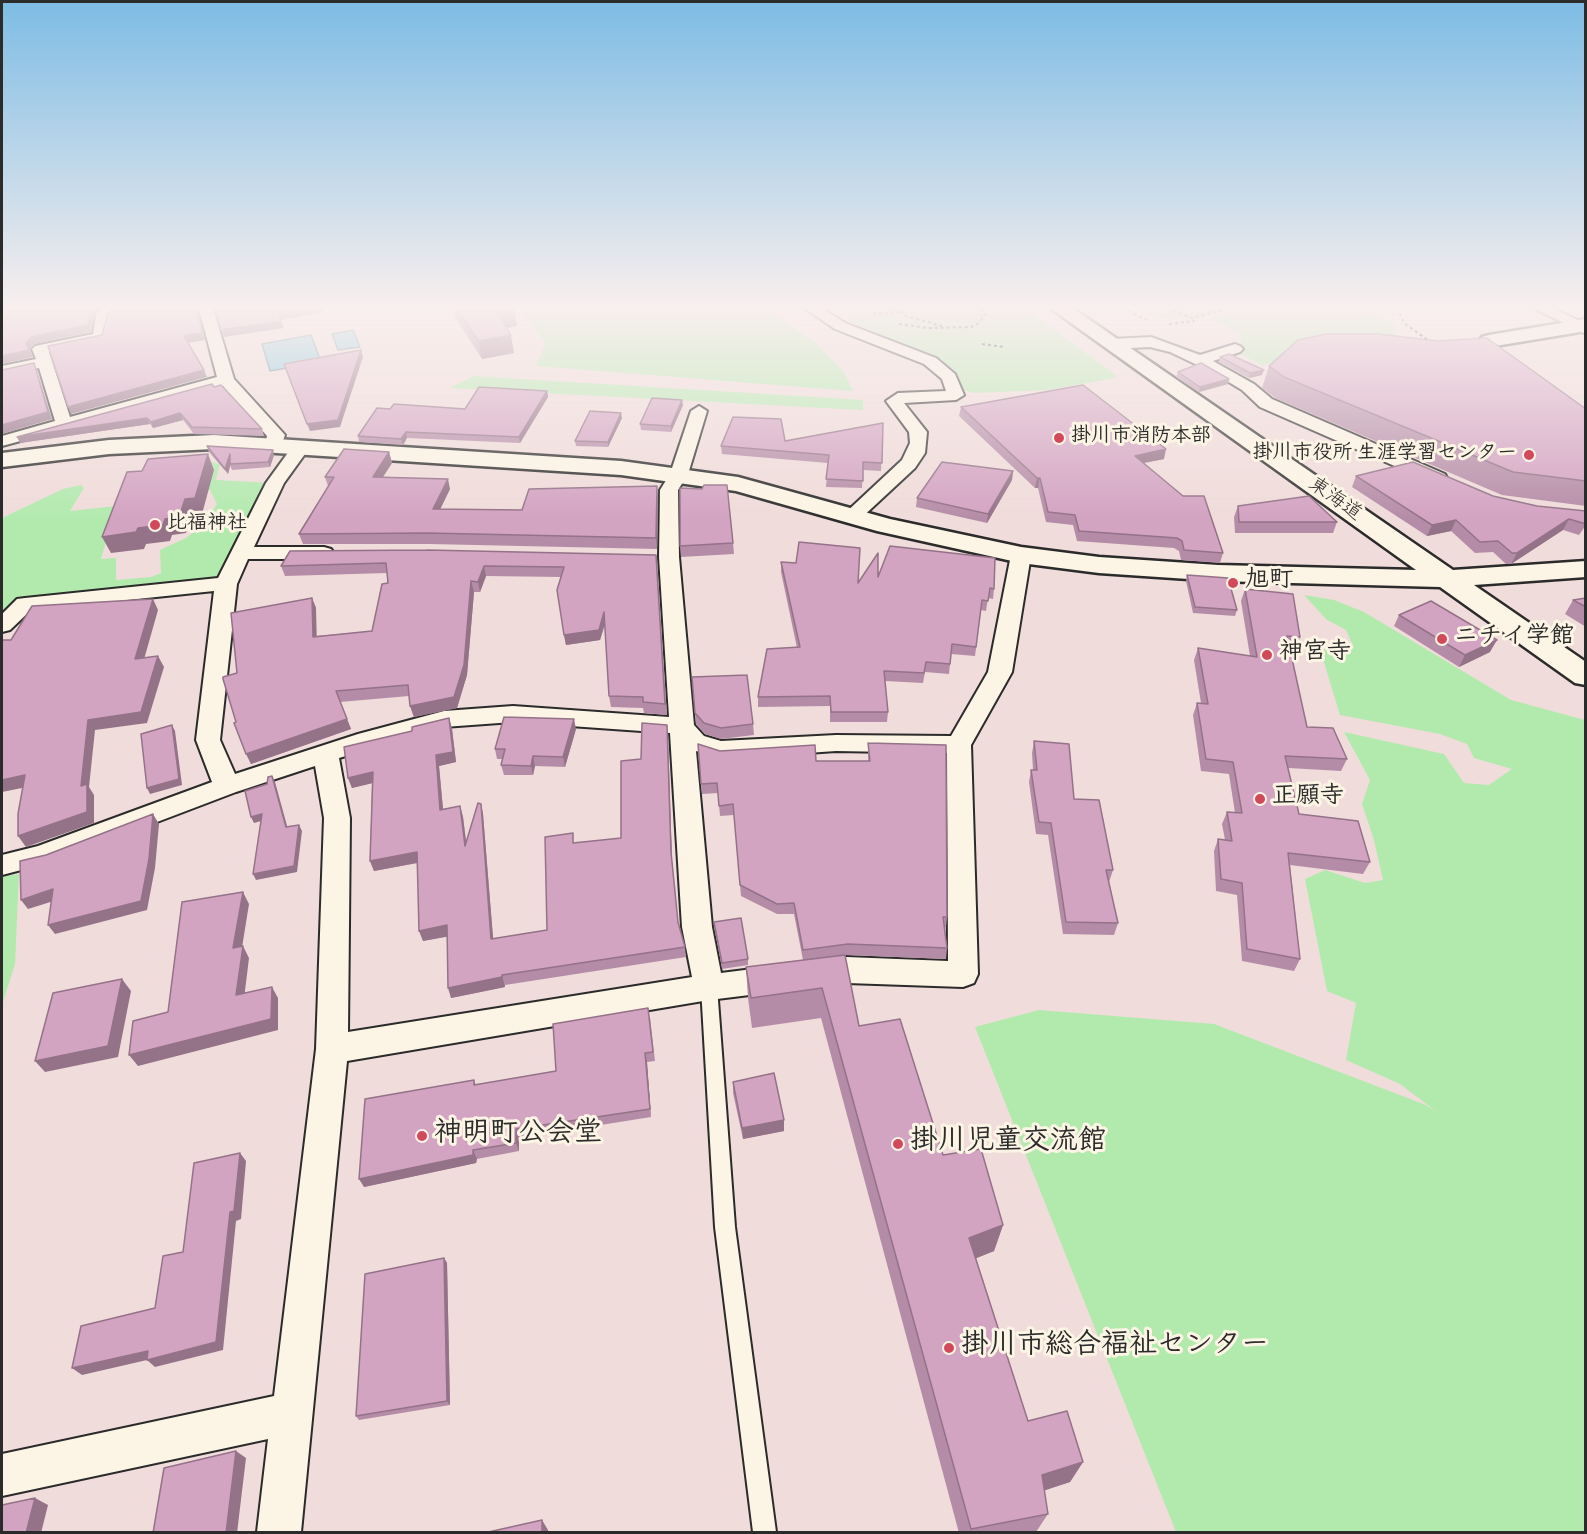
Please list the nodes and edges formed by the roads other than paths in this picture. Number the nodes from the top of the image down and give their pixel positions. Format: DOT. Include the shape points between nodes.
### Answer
graph roads {
  1 [pos="49,377"];
  2 [pos="225,377"];
  3 [pos="949,377"];
  4 [pos="1157,377"];
  5 [pos="1229,377"];
  6 [pos="226,380"];
  7 [pos="699,411"];
  8 [pos="64,424"];
  9 [pos="2,441"];
  10 [pos="274,445"];
  11 [pos="301,447"];
  12 [pos="2,460"];
  13 [pos="679,474"];
  14 [pos="1456,485"];
  15 [pos="852,516"];
  16 [pos="241,553"];
  17 [pos="347,553"];
  18 [pos="1021,555"];
  19 [pos="645,556"];
  20 [pos="669,557"];
  21 [pos="1586,569"];
  22 [pos="1446,579"];
  23 [pos="226,584"];
  24 [pos="2,625"];
  25 [pos="1586,676"];
  26 [pos="681,726"];
  27 [pos="959,745"];
  28 [pos="326,754"];
  29 [pos="227,786"];
  30 [pos="2,865"];
  31 [pos="709,987"];
  32 [pos="332,1049"];
  33 [pos="292,1413"];
  34 [pos="2,1475"];
  35 [pos="279,1533"];
  36 [pos="765,1533"];
  1 -- 8 [label="street"];
  2 -- 6 [label="street"];
  3 -- 15 [label="street" via="956,395 894,401 918,432 919,443 909,464"];
  4 -- 22 [label="street, 東海道"];
  5 -- 14 [label="street" via="1266,403"];
  6 -- 8 [label="street"];
  6 -- 10 [label="street" via="276,435"];
  7 -- 13 [label="street"];
  8 -- 9 [label="street"];
  10 -- 11 [label="street"];
  10 -- 12 [label="street" via="165,442"];
  11 -- 13 [label="street"];
  11 -- 16 [label="street" via="275,483"];
  13 -- 15 [label="street" via="738,484"];
  13 -- 20 [label="street" via="669,490"];
  15 -- 18 [label="street"];
  16 -- 17 [label="street"];
  16 -- 23 [label="street"];
  18 -- 22 [label="street" via="1218,573"];
  18 -- 27 [label="street" via="1000,672"];
  19 -- 20 [label="street"];
  20 -- 26 [label="street"];
  21 -- 22 [label="street"];
  22 -- 25 [label="street, 東海道"];
  23 -- 24 [label="street" via="25,604"];
  23 -- 29 [label="street" via="208,740"];
  26 -- 27 [label="street" via="695,742 721,750 836,743"];
  26 -- 28 [label="street" via="513,714 478,716 444,719"];
  26 -- 31 [label="street" via="697,927"];
  27 -- 31 [label="street" via="963,974 848,970"];
  28 -- 29 [label="street"];
  28 -- 32 [label="street" via="337,818"];
  29 -- 30 [label="street" via="42,855"];
  31 -- 32 [label="street"];
  31 -- 36 [label="lane" via="725,1227"];
  32 -- 33 [label="street"];
  33 -- 34 [label="street"];
  33 -- 35 [label="street"];
}
